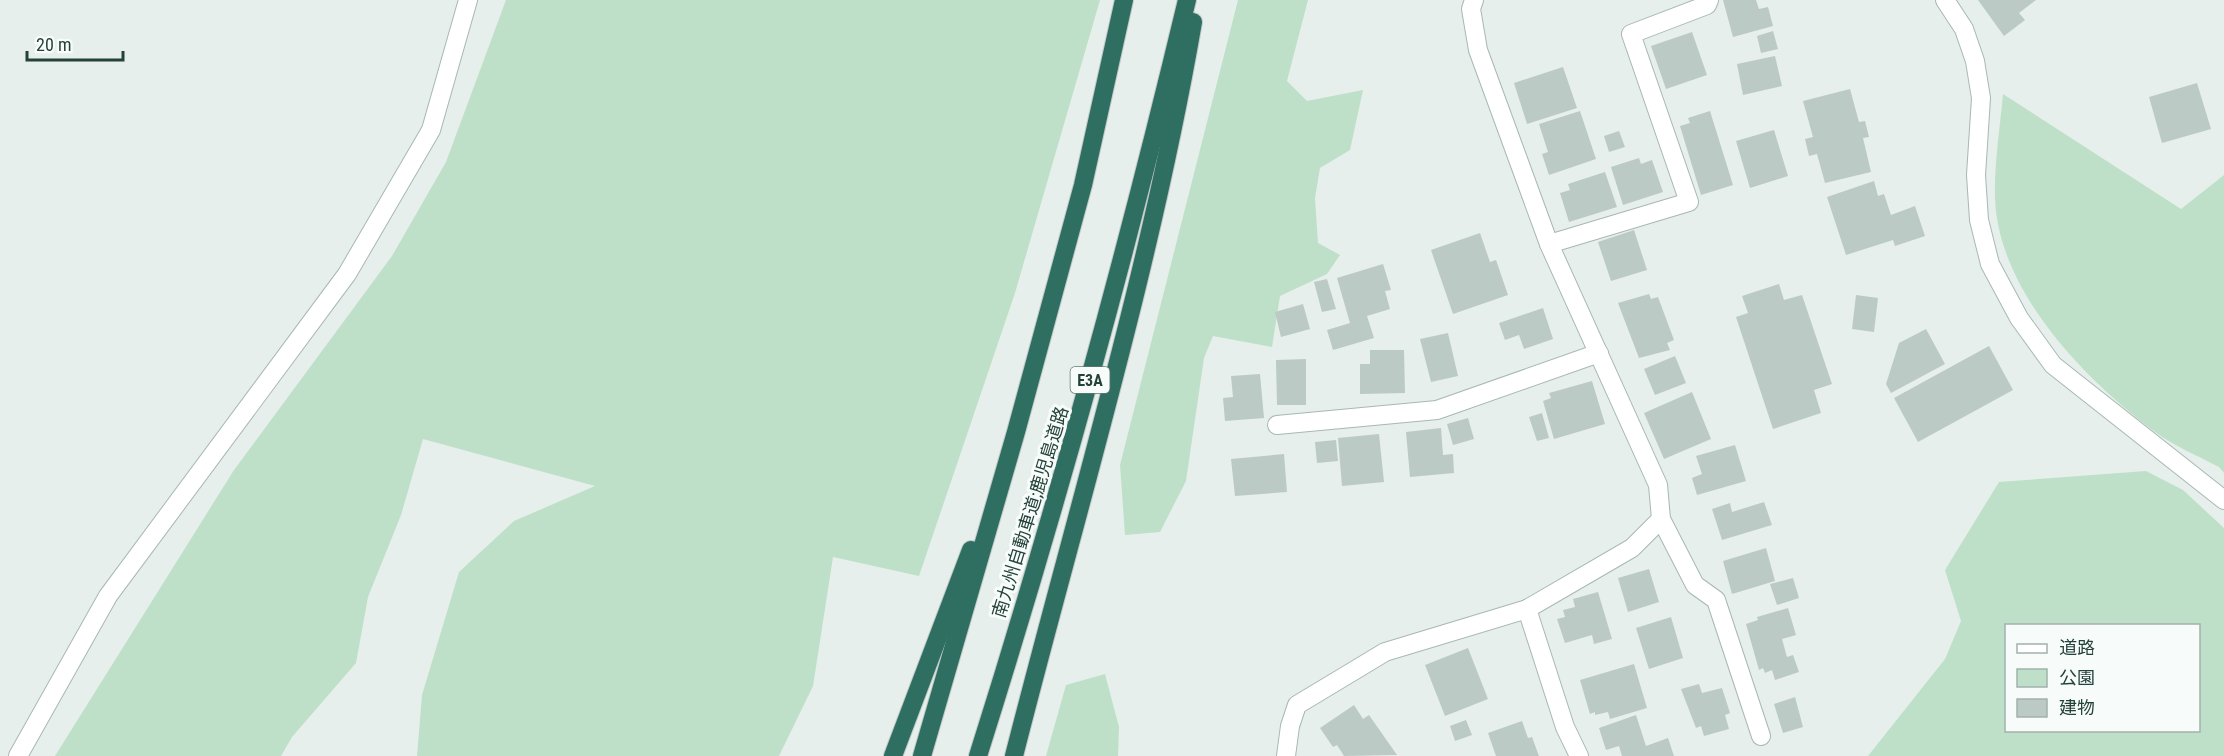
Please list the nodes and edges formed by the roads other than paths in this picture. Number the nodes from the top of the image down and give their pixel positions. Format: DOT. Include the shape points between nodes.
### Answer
graph roads {
  1 [pos="468,0"];
  2 [pos="1124,0"];
  3 [pos="1187,0"];
  4 [pos="1197,0"];
  5 [pos="1474,0"];
  6 [pos="1709,0"];
  7 [pos="1945,0"];
  8 [pos="1549,244"];
  9 [pos="1599,352"];
  10 [pos="1277,425"];
  11 [pos="1016,432"];
  12 [pos="2224,500"];
  13 [pos="1661,519"];
  14 [pos="1527,609"];
  15 [pos="1761,736"];
  16 [pos="18,756"];
  17 [pos="893,756"];
  18 [pos="922,756"];
  19 [pos="978,756"];
  20 [pos="1014,756"];
  21 [pos="1286,756"];
  22 [pos="1579,756"];
  1 -- 16 [label="street" via="431,130 347,274 108,596"];
  2 -- 11 [label="highway, 南九州自動車道;鹿児島道路" via="1083,185"];
  3 -- 19 [label="highway, 南九州自動車道;鹿児島道路 / E3A" via="1140,198 1072,448"];
  4 -- 20 [label="highway" via="1178,106 1103,428"];
  5 -- 8 [label="street" via="1471,9 1478,50"];
  6 -- 8 [label="street" via="1707,5 1631,34 1689,202"];
  7 -- 12 [label="street" via="1964,29 1975,61 1981,98 1976,175 1979,220 1990,264 2019,318 2053,365"];
  8 -- 9 [label="street"];
  9 -- 10 [label="street" via="1437,410"];
  9 -- 13 [label="street" via="1658,485"];
  11 -- 17 [label="highway"];
  11 -- 18 [label="highway, 南九州自動車道;鹿児島道路"];
  13 -- 14 [label="street" via="1632,548"];
  13 -- 15 [label="street" via="1695,585 1716,600"];
  14 -- 21 [label="street" via="1385,652 1297,705"];
  14 -- 22 [label="street" via="1565,727"];
}
